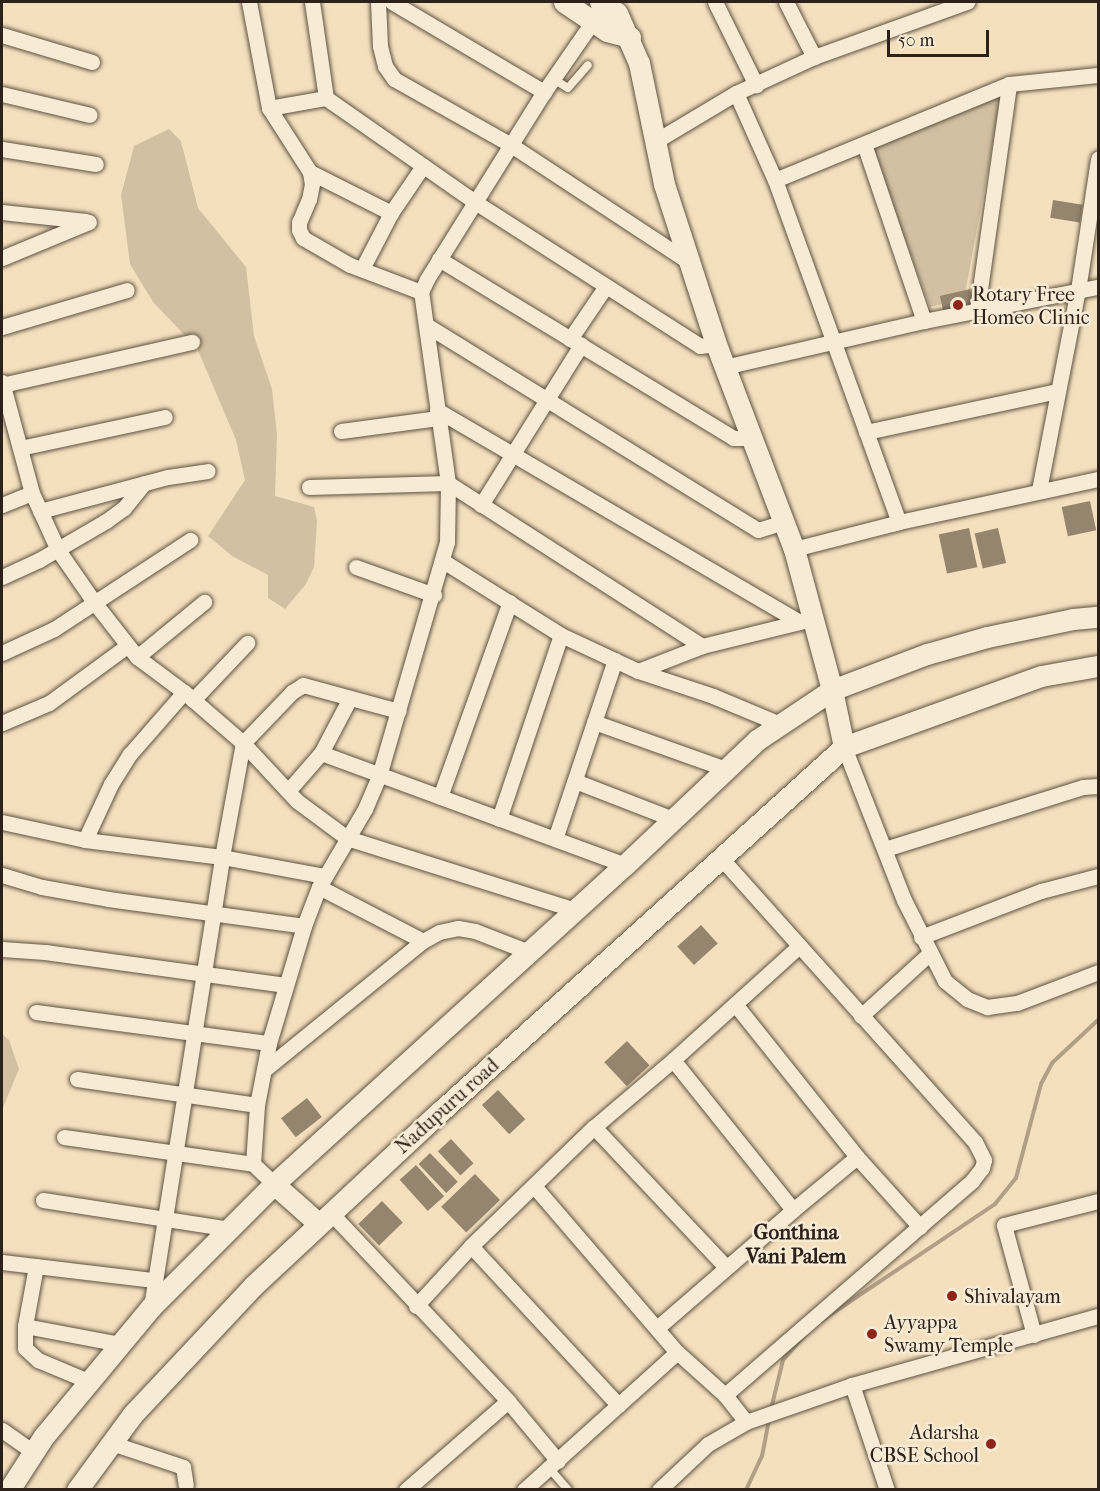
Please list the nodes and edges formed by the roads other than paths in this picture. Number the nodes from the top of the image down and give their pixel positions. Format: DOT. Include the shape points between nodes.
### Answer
graph roads {
  1 [pos="249,2"];
  2 [pos="312,2"];
  3 [pos="378,2"];
  4 [pos="392,2"];
  5 [pos="564,2"];
  6 [pos="716,2"];
  7 [pos="786,2"];
  8 [pos="967,2"];
  9 [pos="604,8"];
  10 [pos="2,35"];
  11 [pos="814,57"];
  12 [pos="92,62"];
  13 [pos="588,65"];
  14 [pos="1098,75"];
  15 [pos="553,79"];
  16 [pos="1009,84"];
  17 [pos="756,85"];
  18 [pos="544,92"];
  19 [pos="736,93"];
  20 [pos="2,94"];
  21 [pos="326,98"];
  22 [pos="268,108"];
  23 [pos="90,115"];
  24 [pos="654,142"];
  25 [pos="864,144"];
  26 [pos="511,145"];
  27 [pos="2,149"];
  28 [pos="1098,159"];
  29 [pos="96,164"];
  30 [pos="423,165"];
  31 [pos="310,172"];
  32 [pos="775,180"];
  33 [pos="475,202"];
  34 [pos="2,212"];
  35 [pos="391,213"];
  36 [pos="2,258"];
  37 [pos="439,259"];
  38 [pos="689,262"];
  39 [pos="362,269"];
  40 [pos="606,286"];
  41 [pos="1098,287"];
  42 [pos="127,290"];
  43 [pos="1078,290"];
  44 [pos="421,292"];
  45 [pos="977,310"];
  46 [pos="924,321"];
  47 [pos="426,325"];
  48 [pos="2,327"];
  49 [pos="192,342"];
  50 [pos="576,342"];
  51 [pos="835,343"];
  52 [pos="716,344"];
  53 [pos="724,367"];
  54 [pos="2,383"];
  55 [pos="1058,391"];
  56 [pos="548,400"];
  57 [pos="438,414"];
  58 [pos="165,417"];
  59 [pos="8,429"];
  60 [pos="341,431"];
  61 [pos="866,432"];
  62 [pos="753,438"];
  63 [pos="20,448"];
  64 [pos="514,455"];
  65 [pos="208,471"];
  66 [pos="1098,479"];
  67 [pos="144,483"];
  68 [pos="448,483"];
  69 [pos="309,487"];
  70 [pos="1040,490"];
  71 [pos="32,493"];
  72 [pos="2,505"];
  73 [pos="481,505"];
  74 [pos="40,511"];
  75 [pos="784,522"];
  76 [pos="899,522"];
  77 [pos="190,540"];
  78 [pos="794,549"];
  79 [pos="58,550"];
  80 [pos="443,561"];
  81 [pos="356,567"];
  82 [pos="2,577"];
  83 [pos="434,595"];
  84 [pos="94,602"];
  85 [pos="204,602"];
  86 [pos="510,602"];
  87 [pos="1098,617"];
  88 [pos="806,621"];
  89 [pos="561,635"];
  90 [pos="247,643"];
  91 [pos="702,646"];
  92 [pos="132,652"];
  93 [pos="2,653"];
  94 [pos="615,660"];
  95 [pos="1098,666"];
  96 [pos="638,671"];
  97 [pos="832,690"];
  98 [pos="188,696"];
  99 [pos="350,698"];
  100 [pos="399,711"];
  101 [pos="594,722"];
  102 [pos="2,723"];
  103 [pos="780,724"];
  104 [pos="243,743"];
  105 [pos="844,747"];
  106 [pos="321,753"];
  107 [pos="726,769"];
  108 [pos="379,776"];
  109 [pos="575,781"];
  110 [pos="1098,786"];
  111 [pos="288,791"];
  112 [pos="440,797"];
  113 [pos="499,819"];
  114 [pos="673,819"];
  115 [pos="2,822"];
  116 [pos="347,838"];
  117 [pos="555,839"];
  118 [pos="85,840"];
  119 [pos="885,849"];
  120 [pos="222,857"];
  121 [pos="721,858"];
  122 [pos="625,865"];
  123 [pos="2,875"];
  124 [pos="1098,876"];
  125 [pos="322,881"];
  126 [pos="575,910"];
  127 [pos="213,915"];
  128 [pos="304,926"];
  129 [pos="921,937"];
  130 [pos="423,941"];
  131 [pos="799,946"];
  132 [pos="2,949"];
  133 [pos="529,952"];
  134 [pos="930,953"];
  135 [pos="1098,972"];
  136 [pos="204,973"];
  137 [pos="286,985"];
  138 [pos="735,1004"];
  139 [pos="36,1012"];
  140 [pos="861,1016"];
  141 [pos="194,1033"];
  142 [pos="269,1042"];
  143 [pos="673,1060"];
  144 [pos="264,1070"];
  145 [pos="77,1079"];
  146 [pos="184,1094"];
  147 [pos="257,1105"];
  148 [pos="594,1127"];
  149 [pos="64,1137"];
  150 [pos="174,1152"];
  151 [pos="857,1157"];
  152 [pos="253,1164"];
  153 [pos="274,1184"];
  154 [pos="534,1186"];
  155 [pos="43,1200"];
  156 [pos="1098,1201"];
  157 [pos="793,1210"];
  158 [pos="164,1218"];
  159 [pos="325,1218"];
  160 [pos="920,1227"];
  161 [pos="230,1229"];
  162 [pos="471,1246"];
  163 [pos="2,1262"];
  164 [pos="36,1266"];
  165 [pos="726,1267"];
  166 [pos="154,1280"];
  167 [pos="416,1306"];
  168 [pos="151,1307"];
  169 [pos="1098,1316"];
  170 [pos="25,1326"];
  171 [pos="657,1328"];
  172 [pos="1034,1335"];
  173 [pos="119,1344"];
  174 [pos="677,1352"];
  175 [pos="88,1381"];
  176 [pos="852,1385"];
  177 [pos="725,1395"];
  178 [pos="508,1401"];
  179 [pos="618,1405"];
  180 [pos="752,1420"];
  181 [pos="2,1430"];
  182 [pos="111,1443"];
  183 [pos="34,1452"];
  184 [pos="553,1464"];
  185 [pos="186,1485"];
  186 [pos="9,1490"];
  187 [pos="77,1490"];
  188 [pos="406,1490"];
  189 [pos="524,1490"];
  190 [pos="568,1490"];
  191 [pos="659,1490"];
  192 [pos="887,1490"];
  1 -- 22 [label="street"];
  2 -- 21 [label="street"];
  3 -- 26 [label="street" via="380,46 385,66 394,79"];
  4 -- 18 [label="street"];
  5 -- 9 [label="street"];
  6 -- 17 [label="street"];
  7 -- 11 [label="street"];
  8 -- 11 [label="street"];
  9 -- 15 [label="street"];
  9 -- 24 [label="street" via="617,13 630,38 646,88"];
  10 -- 12 [label="street"];
  11 -- 17 [label="street"];
  13 -- 15 [label="lane" via="568,88"];
  14 -- 16 [label="street"];
  15 -- 18 [label="street"];
  16 -- 25 [label="street"];
  16 -- 45 [label="street"];
  17 -- 19 [label="street"];
  18 -- 26 [label="street"];
  19 -- 24 [label="street"];
  19 -- 32 [label="street"];
  20 -- 23 [label="street"];
  21 -- 22 [label="street"];
  21 -- 30 [label="street"];
  22 -- 31 [label="street"];
  24 -- 38 [label="street"];
  25 -- 32 [label="street"];
  25 -- 46 [label="street"];
  26 -- 33 [label="street"];
  26 -- 38 [label="street"];
  27 -- 29 [label="street"];
  28 -- 43 [label="street"];
  30 -- 33 [label="street"];
  30 -- 35 [label="street"];
  31 -- 35 [label="street"];
  31 -- 39 [label="street" via="312,184 299,230 303,238 330,256"];
  32 -- 51 [label="street"];
  33 -- 37 [label="street"];
  33 -- 40 [label="street"];
  34 -- 36 [label="street" via="89,222"];
  35 -- 39 [label="street"];
  37 -- 44 [label="street"];
  37 -- 50 [label="street"];
  38 -- 52 [label="street"];
  39 -- 44 [label="street"];
  40 -- 50 [label="street"];
  40 -- 52 [label="street" via="700,346"];
  41 -- 43 [label="street"];
  42 -- 48 [label="street"];
  43 -- 45 [label="street"];
  43 -- 55 [label="street"];
  44 -- 47 [label="street"];
  45 -- 46 [label="street"];
  46 -- 51 [label="street"];
  47 -- 56 [label="street"];
  47 -- 57 [label="street"];
  49 -- 54 [label="street"];
  50 -- 56 [label="street"];
  50 -- 62 [label="street" via="733,438"];
  51 -- 53 [label="street"];
  51 -- 61 [label="street"];
  52 -- 53 [label="street"];
  53 -- 62 [label="street"];
  54 -- 59 [label="street"];
  55 -- 61 [label="street"];
  55 -- 70 [label="street"];
  56 -- 64 [label="street"];
  56 -- 75 [label="street" via="758,530"];
  57 -- 60 [label="street"];
  57 -- 64 [label="street"];
  57 -- 68 [label="street"];
  58 -- 63 [label="street"];
  59 -- 63 [label="street"];
  61 -- 76 [label="street"];
  62 -- 75 [label="street"];
  63 -- 71 [label="street"];
  64 -- 73 [label="street"];
  64 -- 88 [label="street"];
  65 -- 67 [label="street"];
  66 -- 70 [label="street"];
  67 -- 74 [label="street"];
  67 -- 79 [label="street" via="124,508"];
  68 -- 69 [label="street"];
  68 -- 73 [label="street"];
  68 -- 80 [label="street" via="449,524"];
  70 -- 76 [label="street"];
  71 -- 72 [label="street"];
  71 -- 74 [label="street"];
  73 -- 91 [label="street"];
  74 -- 79 [label="street"];
  75 -- 78 [label="street"];
  76 -- 78 [label="street"];
  77 -- 84 [label="street"];
  78 -- 88 [label="street"];
  79 -- 82 [label="street"];
  79 -- 84 [label="street"];
  80 -- 83 [label="street"];
  80 -- 86 [label="street"];
  81 -- 83 [label="street"];
  83 -- 100 [label="street"];
  84 -- 92 [label="street"];
  84 -- 93 [label="street" via="54,629"];
  85 -- 92 [label="street"];
  86 -- 89 [label="street"];
  86 -- 112 [label="street"];
  87 -- 97 [label="street" via="987,637 927,654"];
  88 -- 91 [label="street"];
  88 -- 97 [label="street"];
  89 -- 94 [label="street"];
  89 -- 113 [label="street"];
  90 -- 98 [label="street"];
  91 -- 96 [label="street"];
  92 -- 98 [label="street"];
  92 -- 102 [label="street" via="49,703"];
  94 -- 96 [label="street"];
  94 -- 101 [label="street"];
  95 -- 105 [label="street" via="1041,675"];
  96 -- 103 [label="street"];
  97 -- 103 [label="street"];
  97 -- 105 [label="street"];
  98 -- 104 [label="street"];
  98 -- 118 [label="street" via="130,754"];
  99 -- 100 [label="street"];
  99 -- 104 [label="street" via="303,686 292,692"];
  99 -- 106 [label="street"];
  100 -- 108 [label="street"];
  101 -- 107 [label="street"];
  101 -- 109 [label="street"];
  103 -- 107 [label="street"];
  104 -- 111 [label="street"];
  104 -- 120 [label="street"];
  105 -- 119 [label="street"];
  105 -- 121 [label="street, Nadupuru road"];
  106 -- 108 [label="street"];
  106 -- 111 [label="street"];
  107 -- 114 [label="street"];
  108 -- 112 [label="street"];
  108 -- 116 [label="street"];
  109 -- 114 [label="street"];
  109 -- 117 [label="street"];
  110 -- 119 [label="street" via="1083,787"];
  111 -- 116 [label="street"];
  112 -- 113 [label="street"];
  113 -- 117 [label="street"];
  114 -- 122 [label="street"];
  115 -- 118 [label="street"];
  116 -- 125 [label="street"];
  116 -- 126 [label="street"];
  117 -- 122 [label="street"];
  118 -- 120 [label="street"];
  119 -- 129 [label="street"];
  120 -- 125 [label="street"];
  120 -- 127 [label="street"];
  121 -- 131 [label="street"];
  121 -- 159 [label="street, Nadupuru road"];
  122 -- 126 [label="street"];
  123 -- 127 [label="street" via="42,887"];
  124 -- 129 [label="street" via="1041,891"];
  125 -- 128 [label="street"];
  125 -- 130 [label="street"];
  126 -- 133 [label="street"];
  127 -- 128 [label="street"];
  127 -- 136 [label="street"];
  128 -- 137 [label="street"];
  129 -- 134 [label="street"];
  130 -- 133 [label="street" via="458,928 492,935"];
  130 -- 144 [label="street"];
  131 -- 138 [label="street"];
  131 -- 140 [label="street"];
  132 -- 136 [label="street"];
  133 -- 153 [label="street"];
  134 -- 135 [label="street" via="945,981 967,999 987,1007 1017,1003"];
  134 -- 140 [label="street"];
  136 -- 137 [label="street"];
  136 -- 141 [label="street"];
  137 -- 142 [label="street"];
  138 -- 143 [label="street"];
  138 -- 151 [label="street"];
  139 -- 141 [label="street"];
  140 -- 160 [label="street" via="983,1154 982,1168 972,1181"];
  141 -- 142 [label="street"];
  141 -- 146 [label="street"];
  142 -- 144 [label="street"];
  143 -- 148 [label="street"];
  143 -- 157 [label="street"];
  144 -- 147 [label="street"];
  145 -- 146 [label="street"];
  146 -- 147 [label="street"];
  146 -- 150 [label="street"];
  147 -- 152 [label="street"];
  148 -- 154 [label="street"];
  148 -- 165 [label="street"];
  149 -- 150 [label="street"];
  150 -- 152 [label="street"];
  150 -- 158 [label="street"];
  151 -- 157 [label="street"];
  151 -- 160 [label="street"];
  152 -- 153 [label="street"];
  153 -- 159 [label="street"];
  153 -- 161 [label="street"];
  154 -- 162 [label="street"];
  154 -- 171 [label="street"];
  155 -- 158 [label="street"];
  156 -- 172 [label="street" via="1004,1225"];
  157 -- 165 [label="street"];
  158 -- 161 [label="street"];
  158 -- 166 [label="street"];
  159 -- 167 [label="street"];
  159 -- 182 [label="street, Nadupuru road" via="253,1286 133,1414"];
  160 -- 177 [label="street"];
  161 -- 168 [label="street"];
  162 -- 167 [label="street"];
  162 -- 179 [label="street"];
  163 -- 164 [label="street"];
  164 -- 166 [label="street"];
  164 -- 170 [label="street"];
  165 -- 171 [label="street"];
  166 -- 168 [label="street"];
  167 -- 178 [label="street"];
  168 -- 173 [label="street"];
  169 -- 172 [label="street"];
  170 -- 173 [label="street"];
  170 -- 175 [label="street" via="25,1348 30,1355"];
  171 -- 174 [label="street"];
  172 -- 176 [label="street"];
  173 -- 175 [label="street"];
  174 -- 177 [label="street"];
  174 -- 179 [label="street"];
  175 -- 183 [label="street"];
  176 -- 180 [label="street"];
  176 -- 192 [label="street"];
  177 -- 180 [label="street"];
  178 -- 184 [label="street"];
  178 -- 188 [label="street"];
  179 -- 184 [label="street"];
  180 -- 191 [label="street" via="708,1444"];
  181 -- 183 [label="street"];
  182 -- 185 [label="street" via="183,1467"];
  182 -- 187 [label="street, Nadupuru road"];
  183 -- 186 [label="street"];
  184 -- 189 [label="street"];
  184 -- 190 [label="lane"];
}
